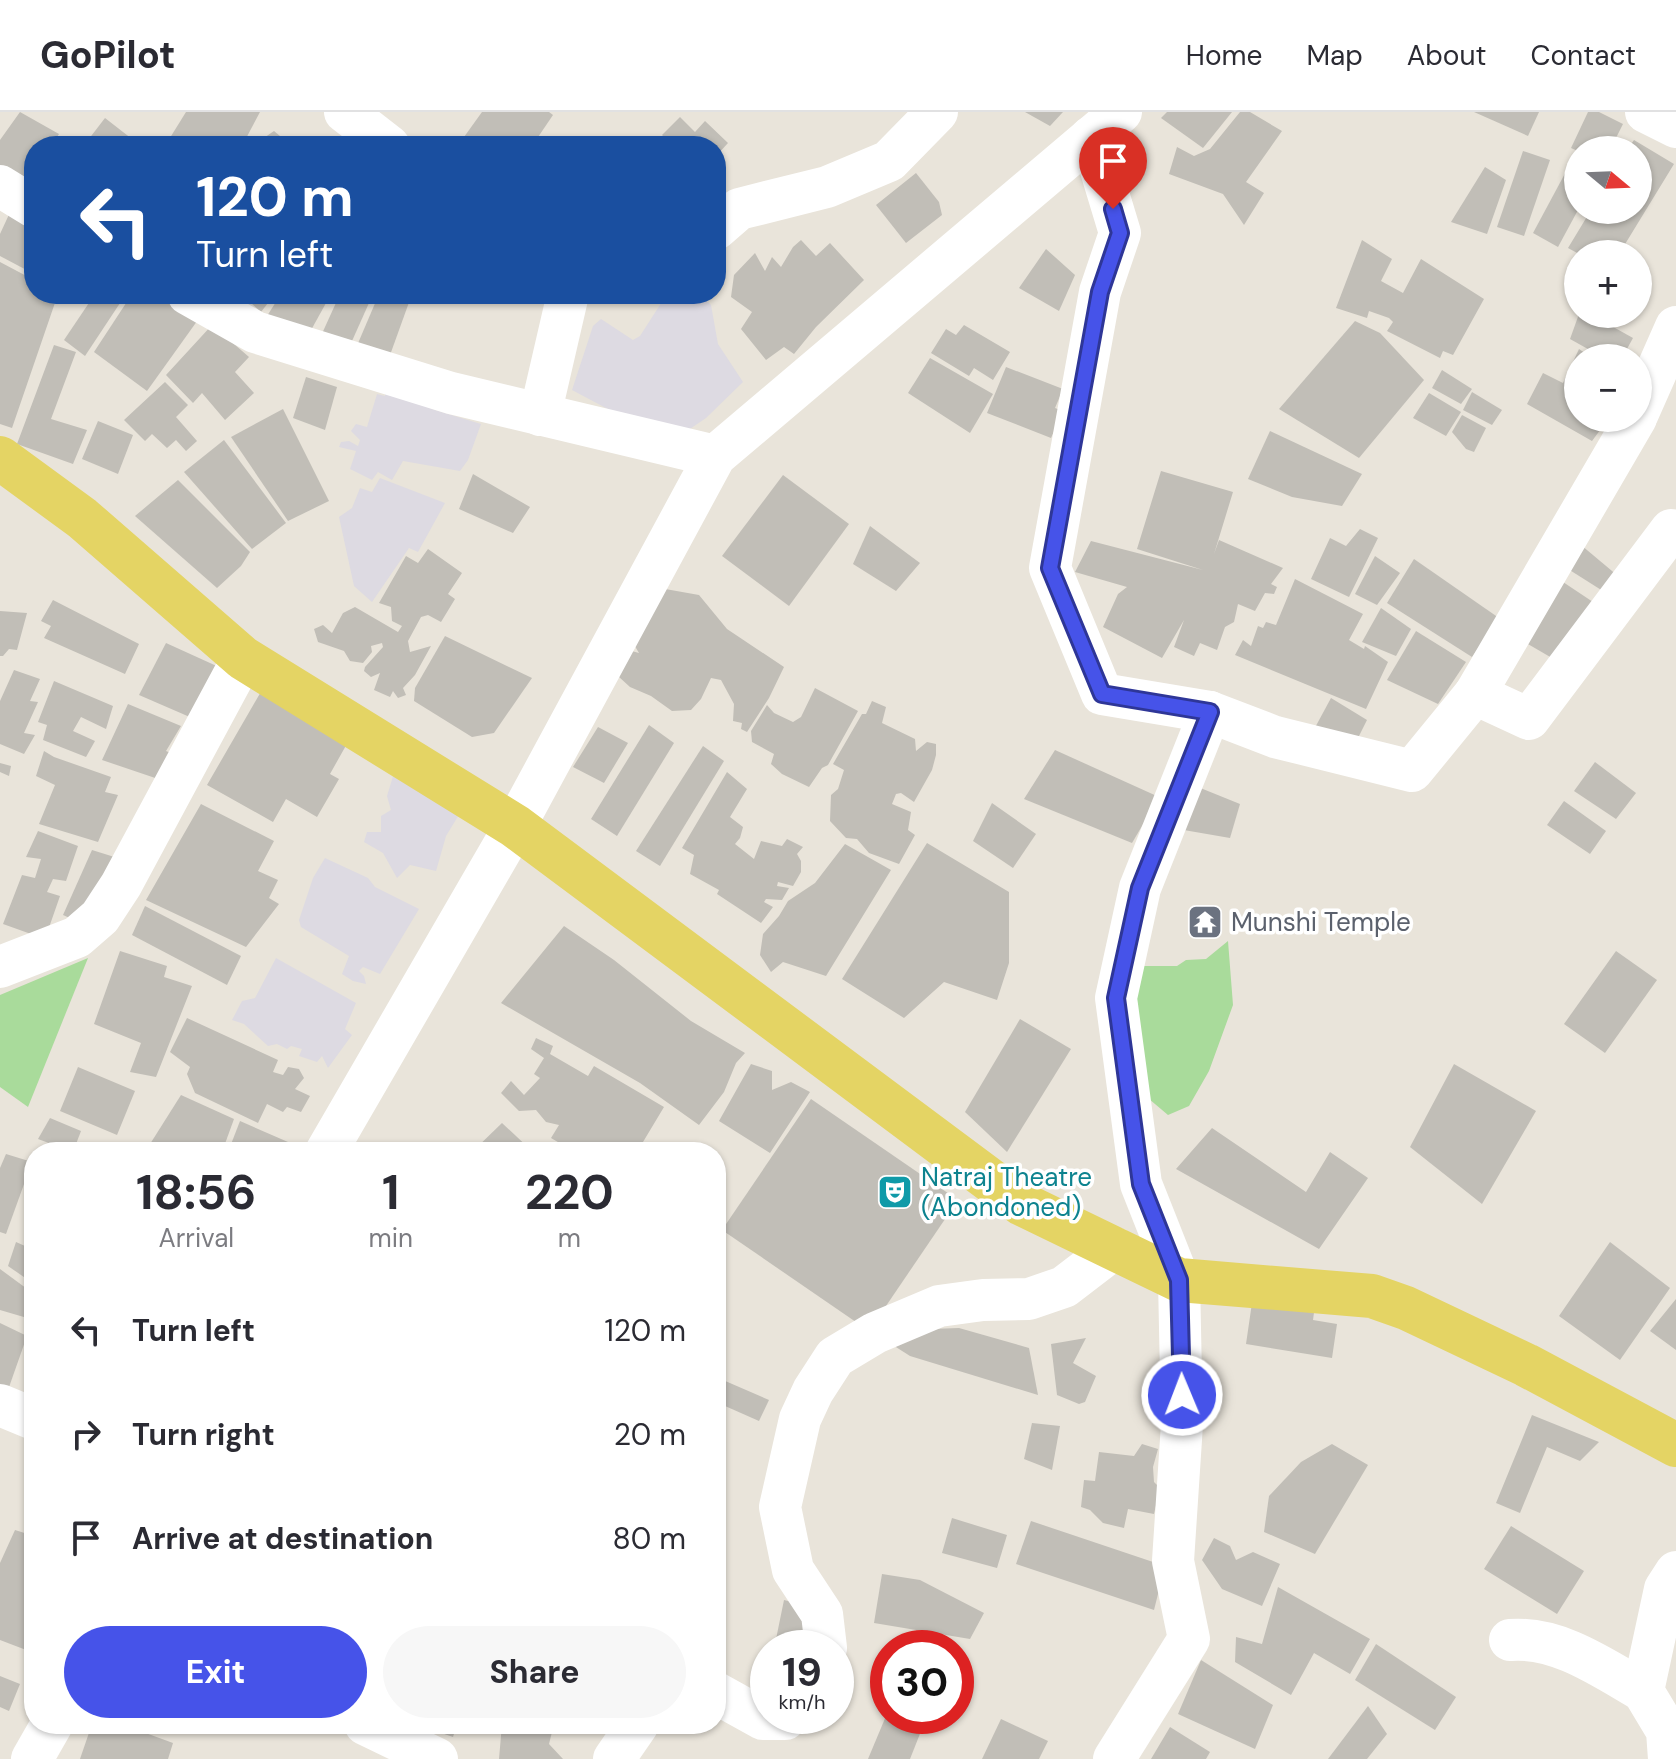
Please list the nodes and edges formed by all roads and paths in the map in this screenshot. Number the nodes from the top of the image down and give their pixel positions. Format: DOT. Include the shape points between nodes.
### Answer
graph roads {
  1 [pos="345,112"];
  2 [pos="937,112"];
  3 [pos="1646,112"];
  4 [pos="1106,124"];
  5 [pos="1676,127"];
  6 [pos="376,136"];
  7 [pos="0,186"];
  8 [pos="24,201"];
  9 [pos="726,220"];
  10 [pos="206,304"];
  11 [pos="567,304"];
  12 [pos="1676,327"];
  13 [pos="1652,382"];
  14 [pos="540,415"];
  15 [pos="1628,432"];
  16 [pos="715,456"];
  17 [pos="0,458"];
  18 [pos="1674,527"];
  19 [pos="243,658"];
  20 [pos="1475,694"];
  21 [pos="1210,712"];
  22 [pos="515,826"];
  23 [pos="0,967"];
  24 [pos="332,1142"];
  25 [pos="1115,1248"];
  26 [pos="1179,1280"];
  27 [pos="0,1405"];
  28 [pos="24,1415"];
  29 [pos="1676,1445"];
  30 [pos="1676,1572"];
  31 [pos="824,1630"];
  32 [pos="1510,1640"];
  33 [pos="1643,1691"];
  34 [pos="726,1699"];
  35 [pos="750,1712"];
  36 [pos="46,1734"];
  37 [pos="386,1734"];
  38 [pos="631,1734"];
  39 [pos="32,1759"];
  40 [pos="437,1759"];
  41 [pos="614,1759"];
  42 [pos="1114,1759"];
  43 [pos="1669,1759"];
  1 -- 6 [label="street"];
  2 -- 9 [label="street" via="889,161 827,187 739,209"];
  3 -- 5 [label="street"];
  4 -- 16 [label="street"];
  4 -- 21 [label="street" via="1120,233 1100,292 1050,568 1102,694"];
  7 -- 8 [label="street"];
  10 -- 14 [label="street" via="255,332"];
  11 -- 14 [label="street"];
  12 -- 13 [label="street"];
  14 -- 16 [label="street"];
  15 -- 20 [label="street"];
  16 -- 22 [label="street"];
  17 -- 19 [label="main road" via="82,518"];
  18 -- 20 [label="street" via="1529,719"];
  19 -- 22 [label="main road"];
  19 -- 23 [label="street" via="100,917 77,937"];
  20 -- 21 [label="street" via="1412,771 1275,737"];
  21 -- 26 [label="street" via="1140,888 1116,998 1141,1184"];
  22 -- 24 [label="street"];
  22 -- 25 [label="main road" via="1022,1204"];
  25 -- 26 [label="main road"];
  25 -- 31 [label="street" via="1064,1287 1029,1299 939,1306 835,1357 800,1419 780,1507 793,1570 822,1614"];
  26 -- 29 [label="main road" via="1372,1296 1526,1365"];
  26 -- 42 [label="street" via="1182,1424 1173,1561 1189,1639"];
  27 -- 28 [label="street"];
  30 -- 33 [label="street" via="1665,1589"];
  32 -- 33 [label="street" via="1542,1643 1584,1657"];
  33 -- 43 [label="street" via="1667,1731"];
  34 -- 35 [label="street"];
  36 -- 39 [label="street"];
  37 -- 40 [label="street"];
  38 -- 41 [label="street"];
}
